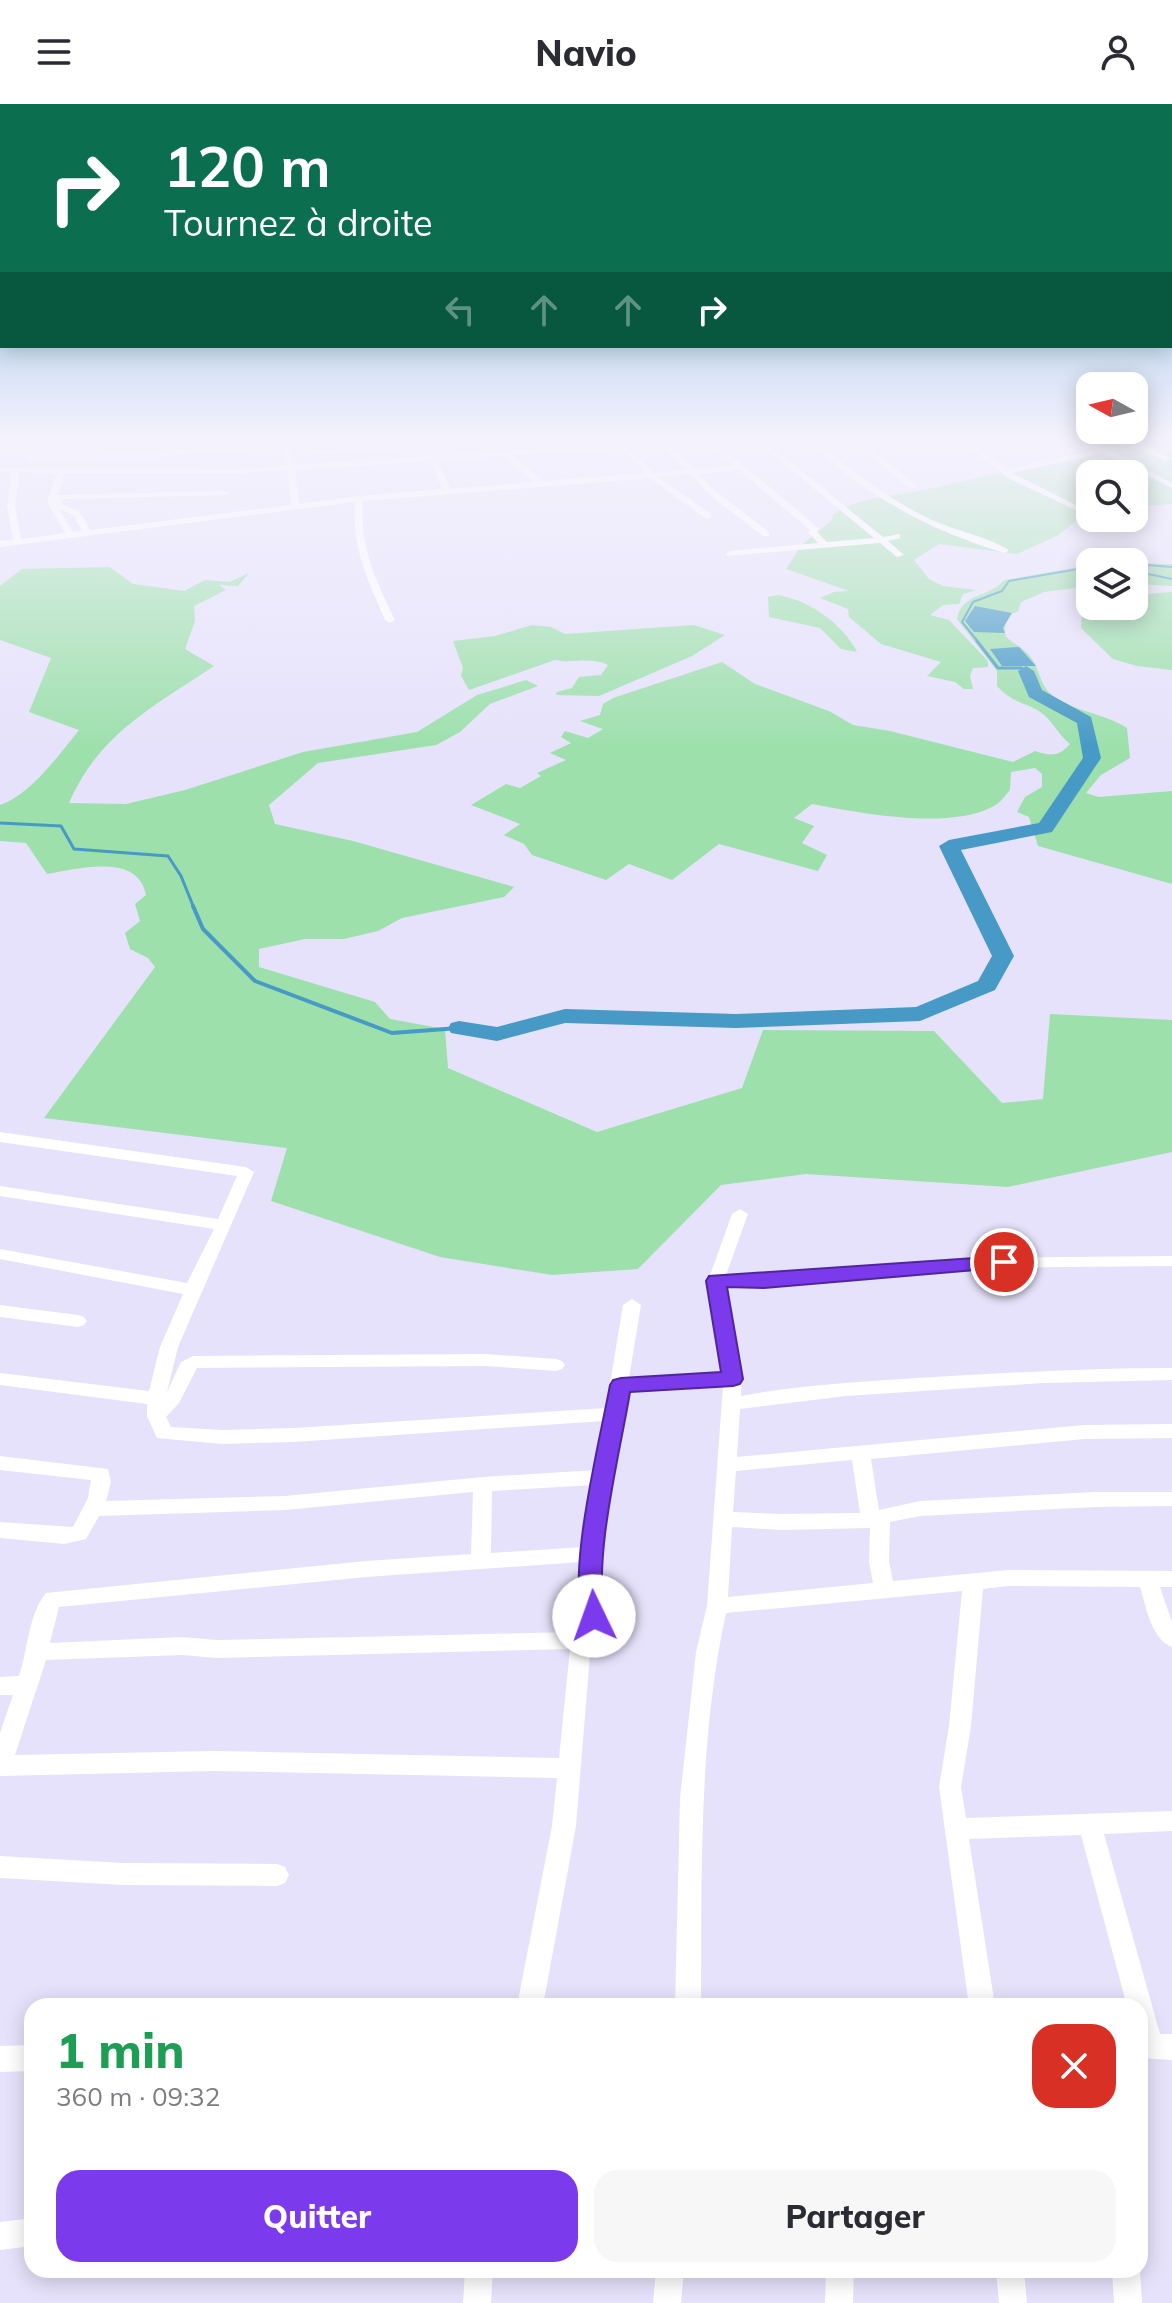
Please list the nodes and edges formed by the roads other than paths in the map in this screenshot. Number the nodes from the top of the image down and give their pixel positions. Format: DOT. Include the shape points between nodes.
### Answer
graph roads {
  1 [pos="360,543"];
  2 [pos="823,543"];
  3 [pos="858,543"];
  4 [pos="885,543"];
  5 [pos="981,543"];
  6 [pos="826,546"];
  7 [pos="1005,550"];
  8 [pos="730,554"];
  9 [pos="900,555"];
  10 [pos="390,620"];
  11 [pos="0,1137"];
  12 [pos="0,1191"];
  13 [pos="740,1214"];
  14 [pos="223,1225"];
  15 [pos="0,1254"];
  16 [pos="1172,1261"];
  17 [pos="716,1281"];
  18 [pos="192,1290"];
  19 [pos="632,1305"];
  20 [pos="0,1311"];
  21 [pos="78,1321"];
  22 [pos="556,1365"];
  23 [pos="1172,1374"];
  24 [pos="0,1379"];
  25 [pos="733,1379"];
  26 [pos="621,1385"];
  27 [pos="732,1404"];
  28 [pos="156,1407"];
  29 [pos="616,1414"];
  30 [pos="1172,1431"];
  31 [pos="860,1452"];
  32 [pos="0,1463"];
  33 [pos="726,1465"];
  34 [pos="606,1477"];
  35 [pos="483,1484"];
  36 [pos="1172,1499"];
  37 [pos="93,1509"];
  38 [pos="722,1519"];
  39 [pos="875,1519"];
  40 [pos="3,1532"];
  41 [pos="592,1554"];
  42 [pos="481,1560"];
  43 [pos="1172,1579"];
  44 [pos="1148,1580"];
  45 [pos="973,1581"];
  46 [pos="886,1589"];
  47 [pos="717,1606"];
  48 [pos="1172,1638"];
  49 [pos="581,1640"];
  50 [pos="38,1652"];
  51 [pos="27,1685"];
  52 [pos="0,1686"];
  53 [pos="0,1765"];
  54 [pos="570,1768"];
  55 [pos="1172,1821"];
  56 [pos="1090,1826"];
  57 [pos="956,1829"];
  58 [pos="0,1867"];
  59 [pos="277,1875"];
  60 [pos="532,1998"];
  61 [pos="688,1998"];
  62 [pos="981,1998"];
  63 [pos="1138,1998"];
  64 [pos="24,2060"];
  65 [pos="1,2065"];
  66 [pos="24,2233"];
  67 [pos="0,2236"];
  68 [pos="479,2278"];
  69 [pos="669,2278"];
  70 [pos="840,2278"];
  71 [pos="1011,2278"];
  72 [pos="1126,2278"];
  73 [pos="477,2303"];
  74 [pos="667,2303"];
  75 [pos="839,2303"];
  76 [pos="1013,2303"];
  77 [pos="1128,2303"];
  1 -- 10 [label="street"];
  2 -- 6 [label="street"];
  3 -- 6 [label="street"];
  4 -- 9 [label="street"];
  5 -- 7 [label="street"];
  6 -- 8 [label="street"];
  11 -- 14 [label="street" via="245,1172"];
  12 -- 14 [label="street"];
  13 -- 17 [label="street"];
  14 -- 18 [label="street"];
  15 -- 18 [label="street"];
  16 -- 17 [label="street" via="972,1263"];
  17 -- 25 [label="street"];
  18 -- 28 [label="street" via="159,1378"];
  19 -- 26 [label="street"];
  20 -- 21 [label="street"];
  22 -- 28 [label="street" via="486,1360 193,1362 173,1398"];
  23 -- 27 [label="street" via="1099,1373 849,1388"];
  24 -- 28 [label="street"];
  25 -- 26 [label="street"];
  25 -- 27 [label="street"];
  26 -- 29 [label="street"];
  27 -- 33 [label="street"];
  28 -- 29 [label="street" via="158,1428 168,1435 222,1437"];
  29 -- 34 [label="street"];
  30 -- 31 [label="street" via="1084,1432"];
  31 -- 33 [label="street"];
  31 -- 39 [label="street"];
  32 -- 37 [label="street" via="101,1474"];
  33 -- 38 [label="street"];
  34 -- 35 [label="street"];
  34 -- 41 [label="street"];
  35 -- 37 [label="street" via="285,1503"];
  35 -- 42 [label="street"];
  36 -- 39 [label="street" via="1056,1500"];
  37 -- 40 [label="street" via="73,1536"];
  38 -- 39 [label="street"];
  38 -- 47 [label="street"];
  39 -- 46 [label="street" via="881,1544 877,1564"];
  41 -- 42 [label="street"];
  41 -- 49 [label="street" via="594,1620"];
  42 -- 50 [label="street" via="55,1599 46,1608"];
  43 -- 44 [label="street"];
  44 -- 45 [label="street"];
  44 -- 48 [label="street"];
  45 -- 46 [label="street"];
  45 -- 57 [label="street" via="950,1787"];
  46 -- 47 [label="street"];
  47 -- 61 [label="street" via="691,1798"];
  49 -- 50 [label="street"];
  49 -- 54 [label="street"];
  50 -- 51 [label="street"];
  51 -- 52 [label="street"];
  51 -- 53 [label="street"];
  53 -- 54 [label="street" via="283,1761"];
  54 -- 60 [label="street" via="557,1872"];
  55 -- 56 [label="street"];
  56 -- 57 [label="street"];
  56 -- 63 [label="street"];
  57 -- 62 [label="street"];
  58 -- 59 [label="street"];
  64 -- 65 [label="street"];
  66 -- 67 [label="street"];
  68 -- 73 [label="street"];
  69 -- 74 [label="street"];
  70 -- 75 [label="street"];
  71 -- 76 [label="street"];
  72 -- 77 [label="street"];
}
